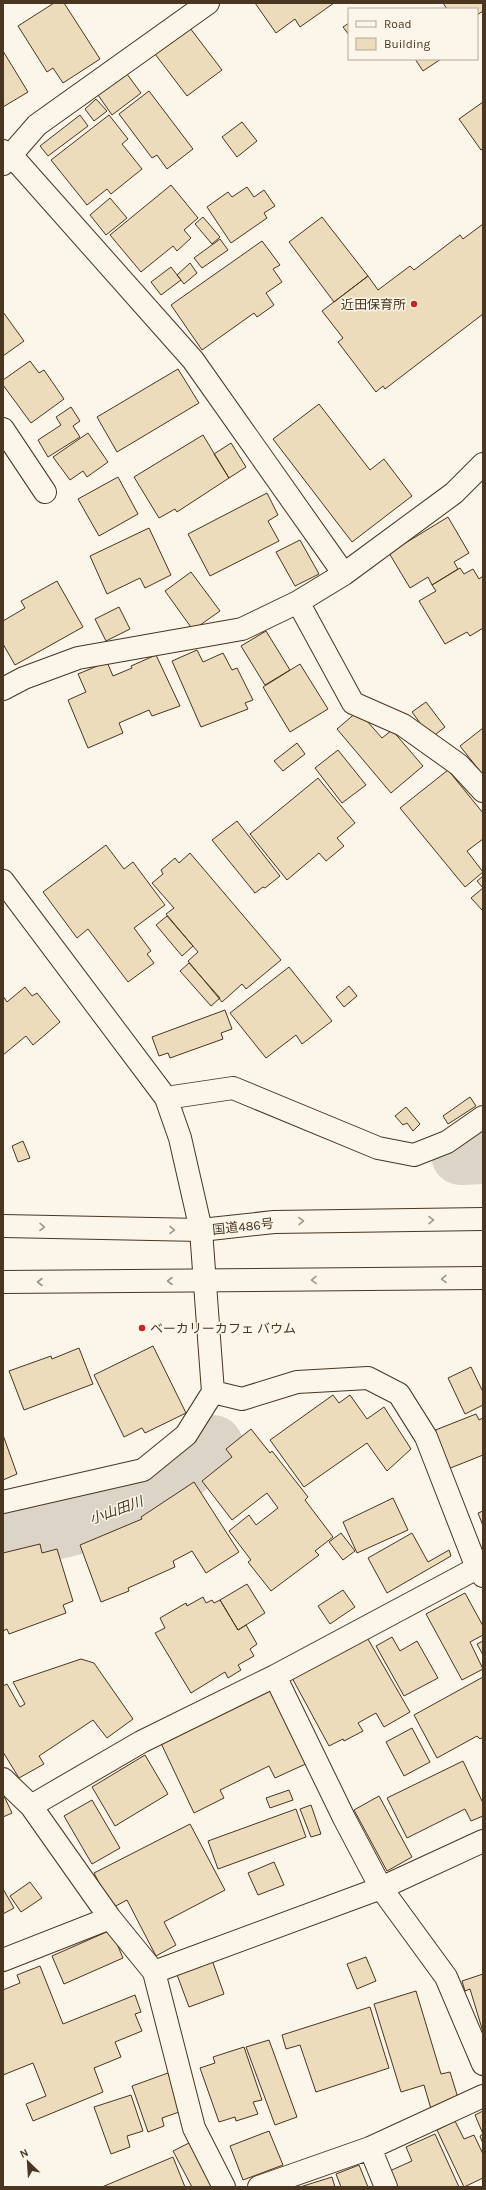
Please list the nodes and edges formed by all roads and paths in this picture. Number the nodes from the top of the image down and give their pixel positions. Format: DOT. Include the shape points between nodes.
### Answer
graph roads {
  1 [pos="208,3"];
  2 [pos="6,156"];
  3 [pos="3,429"];
  4 [pos="483,464"];
  5 [pos="45,492"];
  6 [pos="344,574"];
  7 [pos="298,602"];
  8 [pos="3,689"];
  9 [pos="483,791"];
  10 [pos="3,881"];
  11 [pos="166,1098"];
  12 [pos="483,1117"];
  13 [pos="483,1219"];
  14 [pos="3,1226"];
  15 [pos="201,1230"];
  16 [pos="483,1278"];
  17 [pos="205,1281"];
  18 [pos="3,1282"];
  19 [pos="212,1392"];
  20 [pos="3,1502"];
  21 [pos="480,1572"];
  22 [pos="275,1676"];
  23 [pos="3,1778"];
  24 [pos="31,1806"];
  25 [pos="483,1841"];
  26 [pos="381,1888"];
  27 [pos="110,1918"];
  28 [pos="3,1960"];
  29 [pos="154,1972"];
  30 [pos="483,2064"];
  31 [pos="483,2096"];
  32 [pos="370,2148"];
  33 [pos="224,2187"];
  34 [pos="259,2187"];
  35 [pos="386,2187"];
  1 -- 2 [label="main road" via="37,125"];
  2 -- 6 [label="main road" via="193,360"];
  3 -- 5 [label="main road"];
  4 -- 6 [label="main road" via="454,493"];
  6 -- 7 [label="main road"];
  7 -- 8 [label="main road" via="242,629 78,658 24,678"];
  7 -- 9 [label="main road" via="353,703 404,725 459,765"];
  10 -- 11 [label="main road"];
  11 -- 12 [label="main road" via="233,1088 378,1148 414,1155 447,1142"];
  11 -- 15 [label="main road" via="180,1138"];
  15 -- 13 [label="main road, 国道486号, one-way" via="274,1222"];
  14 -- 15 [label="main road, 国道486号, one-way"];
  15 -- 17 [label="main road"];
  16 -- 17 [label="main road, one-way"];
  17 -- 18 [label="main road, one-way"];
  17 -- 19 [label="main road"];
  19 -- 20 [label="main road" via="186,1435 142,1470"];
  19 -- 21 [label="main road" via="242,1399 297,1382 368,1378 399,1394 426,1437"];
  21 -- 22 [label="main road"];
  22 -- 24 [label="main road" via="141,1742"];
  22 -- 26 [label="main road"];
  23 -- 24 [label="main road"];
  24 -- 27 [label="main road"];
  25 -- 26 [label="main road"];
  26 -- 29 [label="main road"];
  26 -- 30 [label="main road" via="446,1977"];
  27 -- 28 [label="main road"];
  27 -- 29 [label="main road"];
  29 -- 33 [label="main road" via="194,2128"];
  31 -- 32 [label="main road"];
  32 -- 34 [label="main road"];
  32 -- 35 [label="main road"];
}
